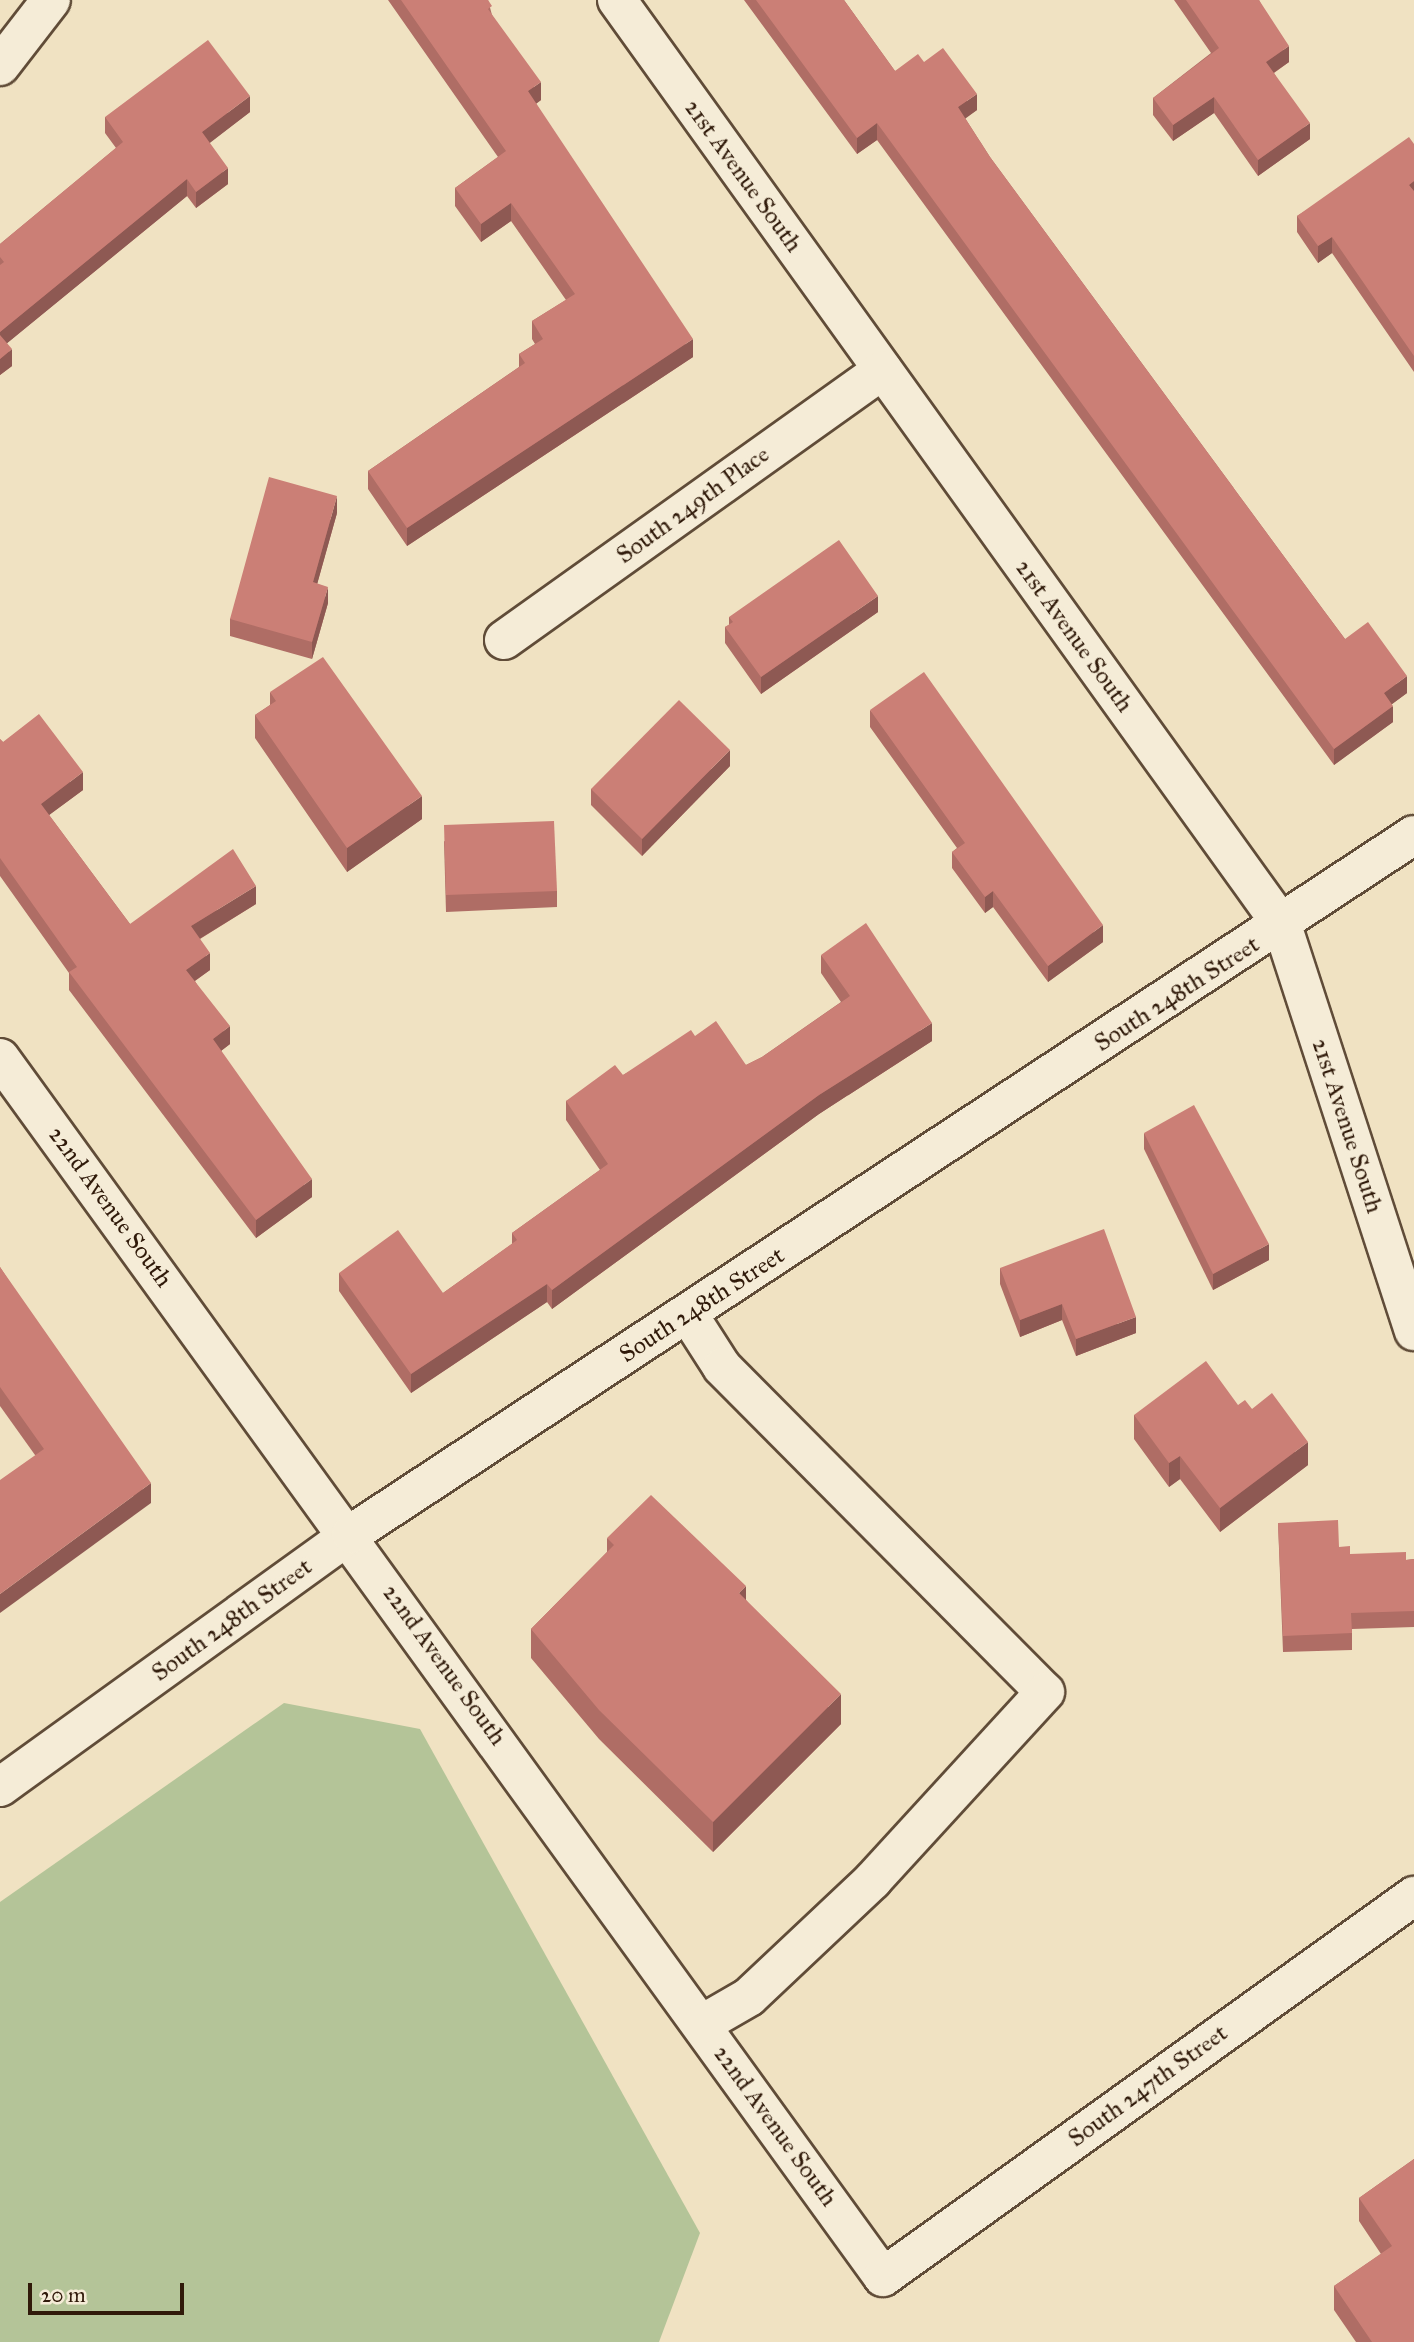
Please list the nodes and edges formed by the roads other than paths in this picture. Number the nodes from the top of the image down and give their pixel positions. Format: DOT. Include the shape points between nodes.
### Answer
graph roads {
  1 [pos="51,0"];
  2 [pos="617,0"];
  3 [pos="0,66"];
  4 [pos="882,370"];
  5 [pos="503,640"];
  6 [pos="1414,835"];
  7 [pos="1282,925"];
  8 [pos="0,1058"];
  9 [pos="688,1314"];
  10 [pos="1414,1331"];
  11 [pos="351,1535"];
  12 [pos="0,1787"];
  13 [pos="1414,1896"];
  14 [pos="702,2024"];
  15 [pos="883,2277"];
  1 -- 3 [label="street"];
  2 -- 4 [label="street, 21st Avenue South"];
  4 -- 5 [label="street, South 249th Place"];
  4 -- 7 [label="street, 21st Avenue South"];
  6 -- 7 [label="street, South 248th Street"];
  7 -- 9 [label="street, South 248th Street"];
  7 -- 10 [label="street, 21st Avenue South"];
  8 -- 11 [label="street, 22nd Avenue South"];
  9 -- 11 [label="street, South 248th Street"];
  9 -- 14 [label="street" via="722,1367 1045,1692 873,1880 749,1997"];
  11 -- 12 [label="street, South 248th Street"];
  11 -- 14 [label="street, 22nd Avenue South"];
  13 -- 15 [label="street, South 247th Street"];
  14 -- 15 [label="street, 22nd Avenue South"];
}
